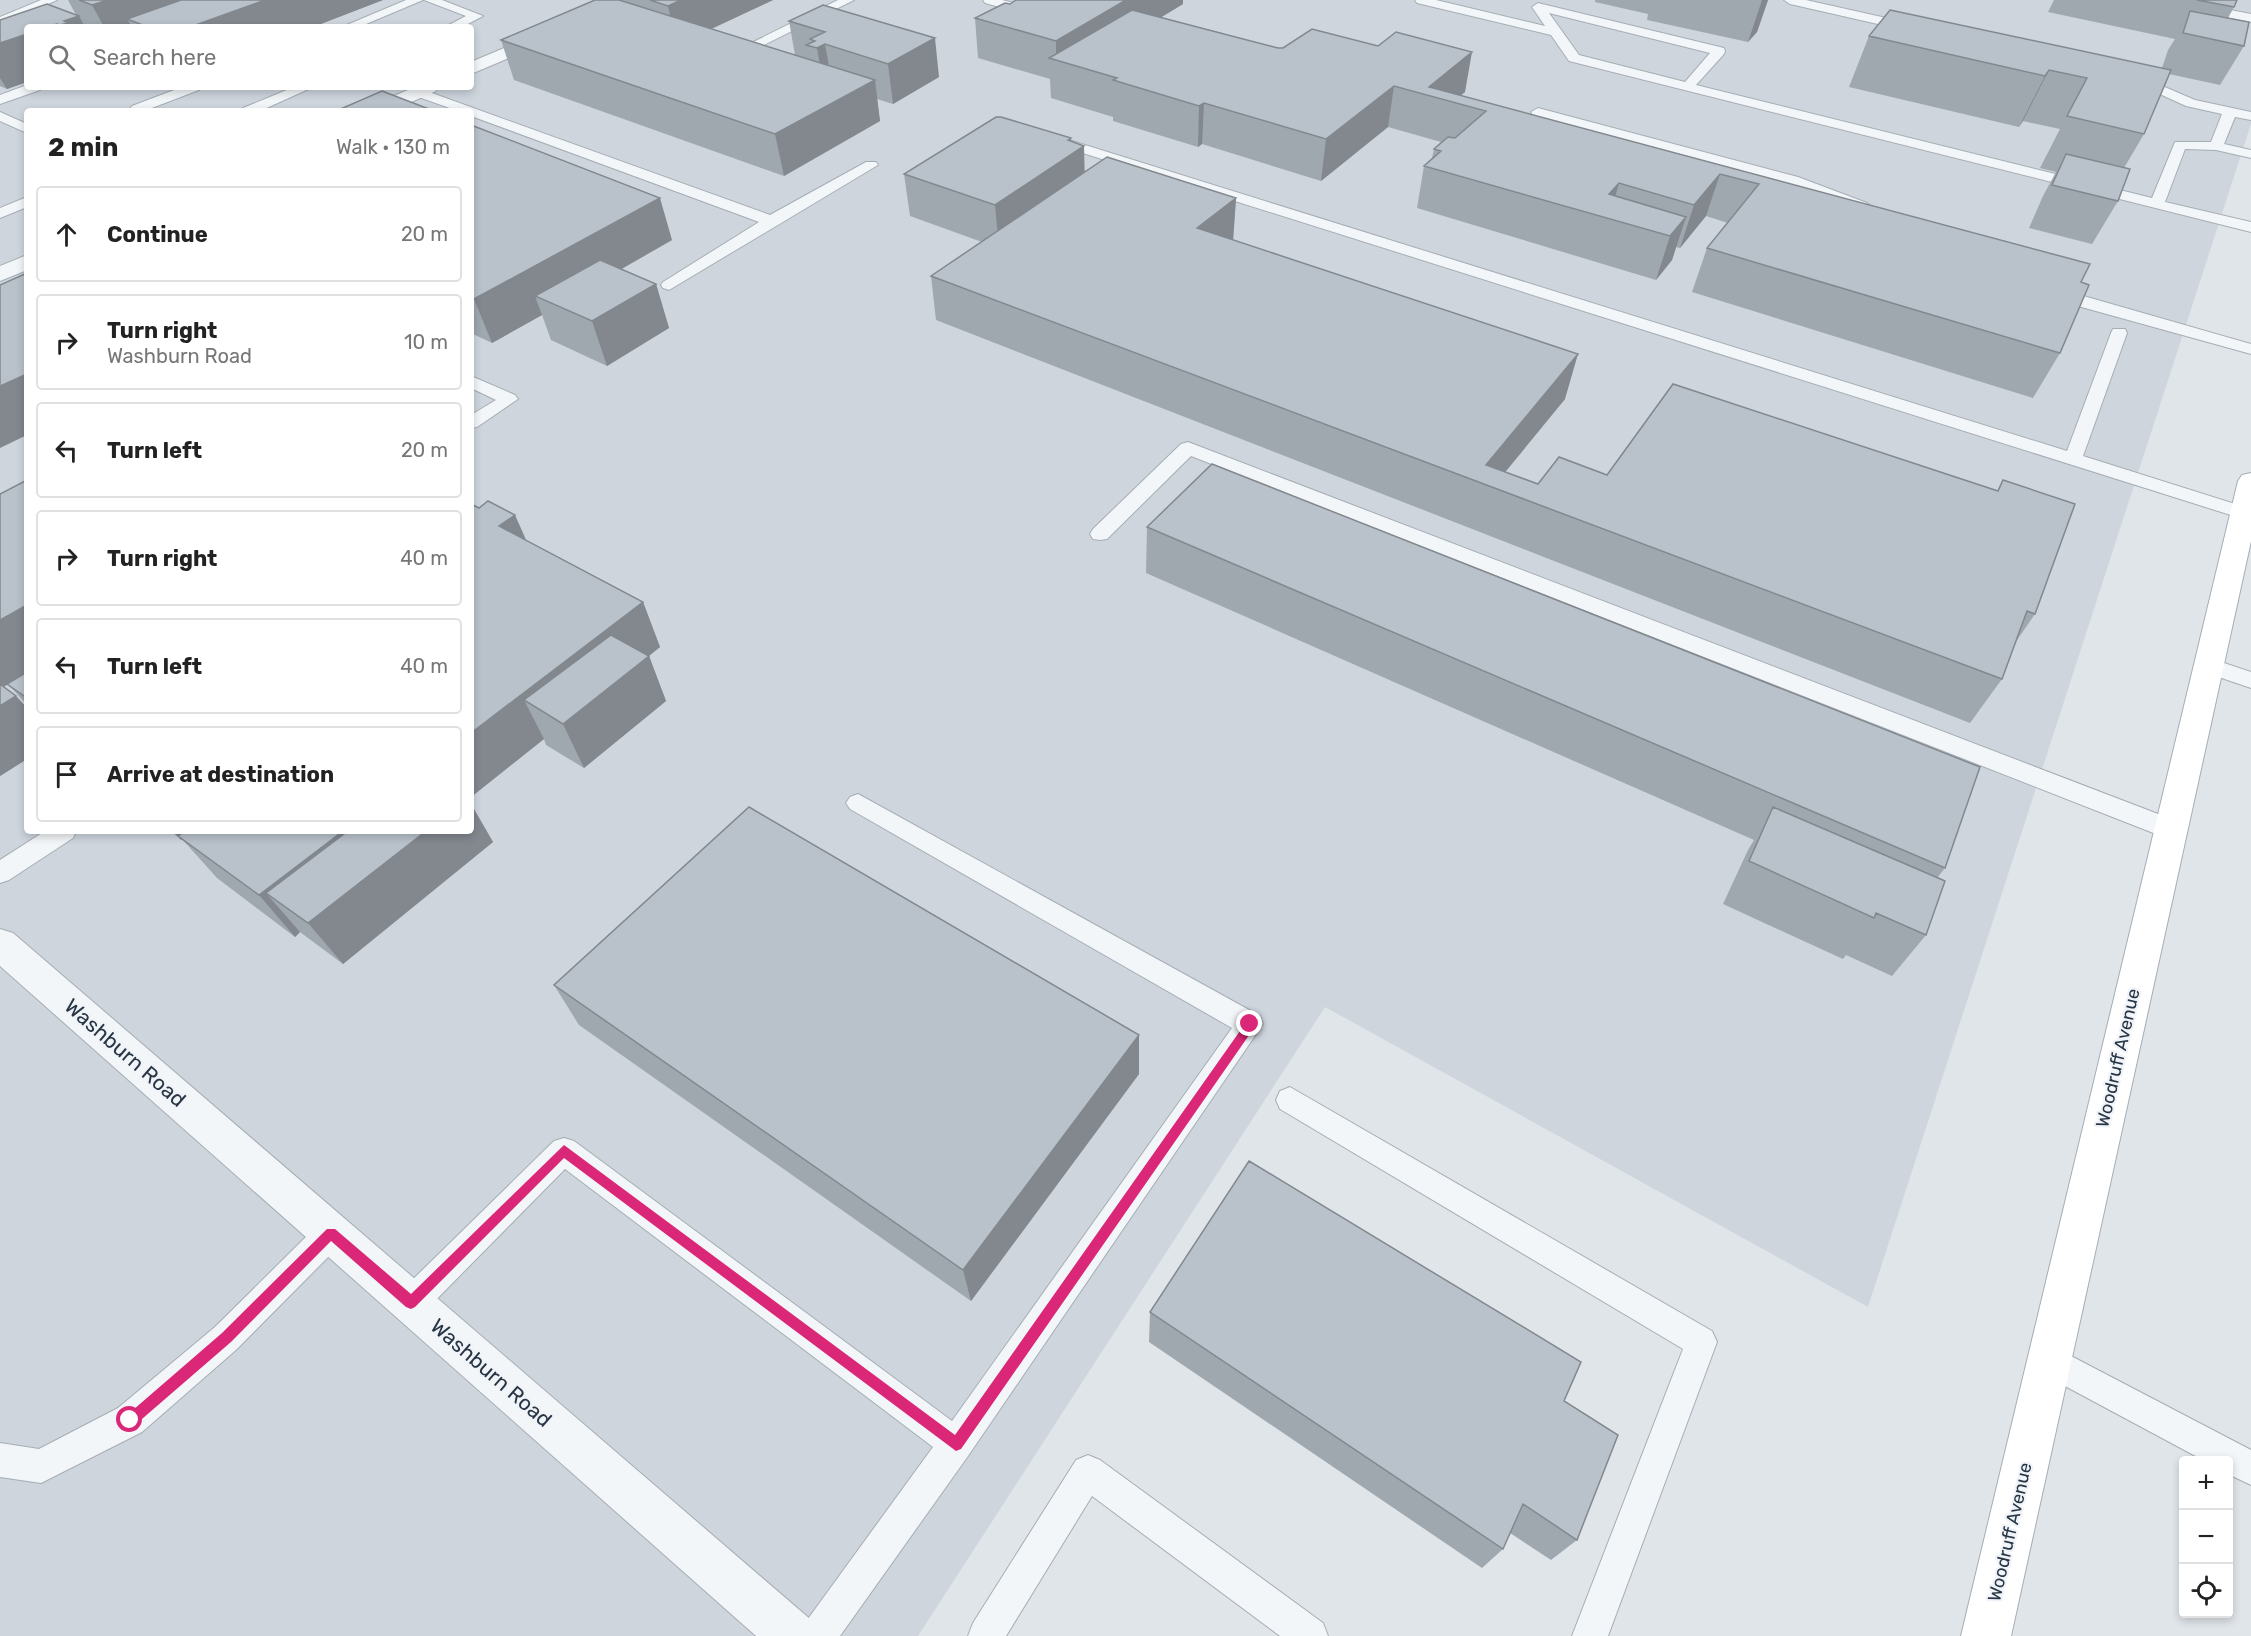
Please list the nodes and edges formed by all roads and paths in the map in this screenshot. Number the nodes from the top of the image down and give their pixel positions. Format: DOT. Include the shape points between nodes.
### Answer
graph roads {
  1 [pos="51,0"];
  2 [pos="417,0"];
  3 [pos="430,0"];
  4 [pos="631,0"];
  5 [pos="848,0"];
  6 [pos="989,0"];
  7 [pos="1421,0"];
  8 [pos="1790,0"];
  9 [pos="2161,0"];
  10 [pos="1021,9"];
  11 [pos="2251,18"];
  12 [pos="0,22"];
  13 [pos="356,24"];
  14 [pos="458,24"];
  15 [pos="1555,32"];
  16 [pos="1929,32"];
  17 [pos="745,49"];
  18 [pos="474,68"];
  19 [pos="2126,77"];
  20 [pos="1687,87"];
  21 [pos="27,90"];
  22 [pos="187,90"];
  23 [pos="299,90"];
  24 [pos="424,90"];
  25 [pos="0,100"];
  26 [pos="142,108"];
  27 [pos="255,108"];
  28 [pos="382,108"];
  29 [pos="464,108"];
  30 [pos="474,112"];
  31 [pos="1538,112"];
  32 [pos="2230,112"];
  33 [pos="0,116"];
  34 [pos="2251,116"];
  35 [pos="24,128"];
  36 [pos="1038,134"];
  37 [pos="2216,146"];
  38 [pos="2251,154"];
  39 [pos="871,165"];
  40 [pos="24,203"];
  41 [pos="2157,204"];
  42 [pos="1876,212"];
  43 [pos="0,213"];
  44 [pos="771,221"];
  45 [pos="2251,227"];
  46 [pos="24,263"];
  47 [pos="0,274"];
  48 [pos="669,285"];
  49 [pos="2040,288"];
  50 [pos="2119,333"];
  51 [pos="2251,349"];
  52 [pos="474,382"];
  53 [pos="474,421"];
  54 [pos="2073,459"];
  55 [pos="2248,497"];
  56 [pos="1100,534"];
  57 [pos="2209,666"];
  58 [pos="2251,680"];
  59 [pos="858,803"];
  60 [pos="2170,829"];
  61 [pos="59,834"];
  62 [pos="0,873"];
  63 [pos="0,944"];
  64 [pos="1290,1100"];
  65 [pos="331,1233"];
  66 [pos="411,1303"];
  67 [pos="2048,1360"];
  68 [pos="956,1444"];
  69 [pos="0,1460"];
  70 [pos="2251,1468"];
  71 [pos="793,1636"];
  72 [pos="818,1636"];
  73 [pos="986,1636"];
  74 [pos="1310,1636"];
  75 [pos="1590,1636"];
  76 [pos="1986,1636"];
  1 -- 12 [label="lane"];
  2 -- 13 [label="lane"];
  3 -- 14 [label="lane" via="477,16"];
  4 -- 18 [label="street"];
  5 -- 17 [label="lane"];
  6 -- 10 [label="lane"];
  7 -- 15 [label="lane"];
  8 -- 16 [label="lane"];
  9 -- 11 [label="lane"];
  15 -- 20 [label="lane" via="1574,58"];
  15 -- 20 [label="lane" via="1538,7 1719,51"];
  19 -- 32 [label="lane" via="2191,103"];
  20 -- 41 [label="lane"];
  21 -- 25 [label="lane"];
  22 -- 26 [label="lane"];
  23 -- 27 [label="lane"];
  24 -- 28 [label="street"];
  24 -- 29 [label="lane"];
  30 -- 44 [label="lane"];
  31 -- 42 [label="lane" via="1793,180"];
  32 -- 34 [label="lane"];
  32 -- 37 [label="lane"];
  33 -- 35 [label="lane"];
  36 -- 54 [label="lane"];
  37 -- 38 [label="lane"];
  37 -- 41 [label="lane" via="2180,145"];
  39 -- 44 [label="lane"];
  40 -- 43 [label="lane"];
  41 -- 45 [label="lane"];
  44 -- 48 [label="lane"];
  46 -- 47 [label="street"];
  49 -- 51 [label="lane"];
  50 -- 54 [label="lane"];
  52 -- 53 [label="lane" via="509,399"];
  54 -- 55 [label="lane"];
  55 -- 57 [label="main road, Woodruff Avenue"];
  56 -- 60 [label="lane" via="1188,447"];
  57 -- 58 [label="lane"];
  57 -- 60 [label="main road, Woodruff Avenue"];
  59 -- 68 [label="lane" via="1250,1024"];
  60 -- 67 [label="main road, Woodruff Avenue"];
  61 -- 62 [label="lane"];
  63 -- 65 [label="street, Washburn Road"];
  64 -- 75 [label="lane" via="1701,1342"];
  65 -- 66 [label="street, Washburn Road"];
  65 -- 69 [label="lane" via="226,1338 130,1420 40,1466"];
  66 -- 68 [label="lane" via="564,1151"];
  66 -- 71 [label="street, Washburn Road"];
  67 -- 70 [label="lane"];
  67 -- 76 [label="main road, Woodruff Avenue"];
  68 -- 72 [label="lane"];
  73 -- 74 [label="lane" via="1088,1472"];
}
